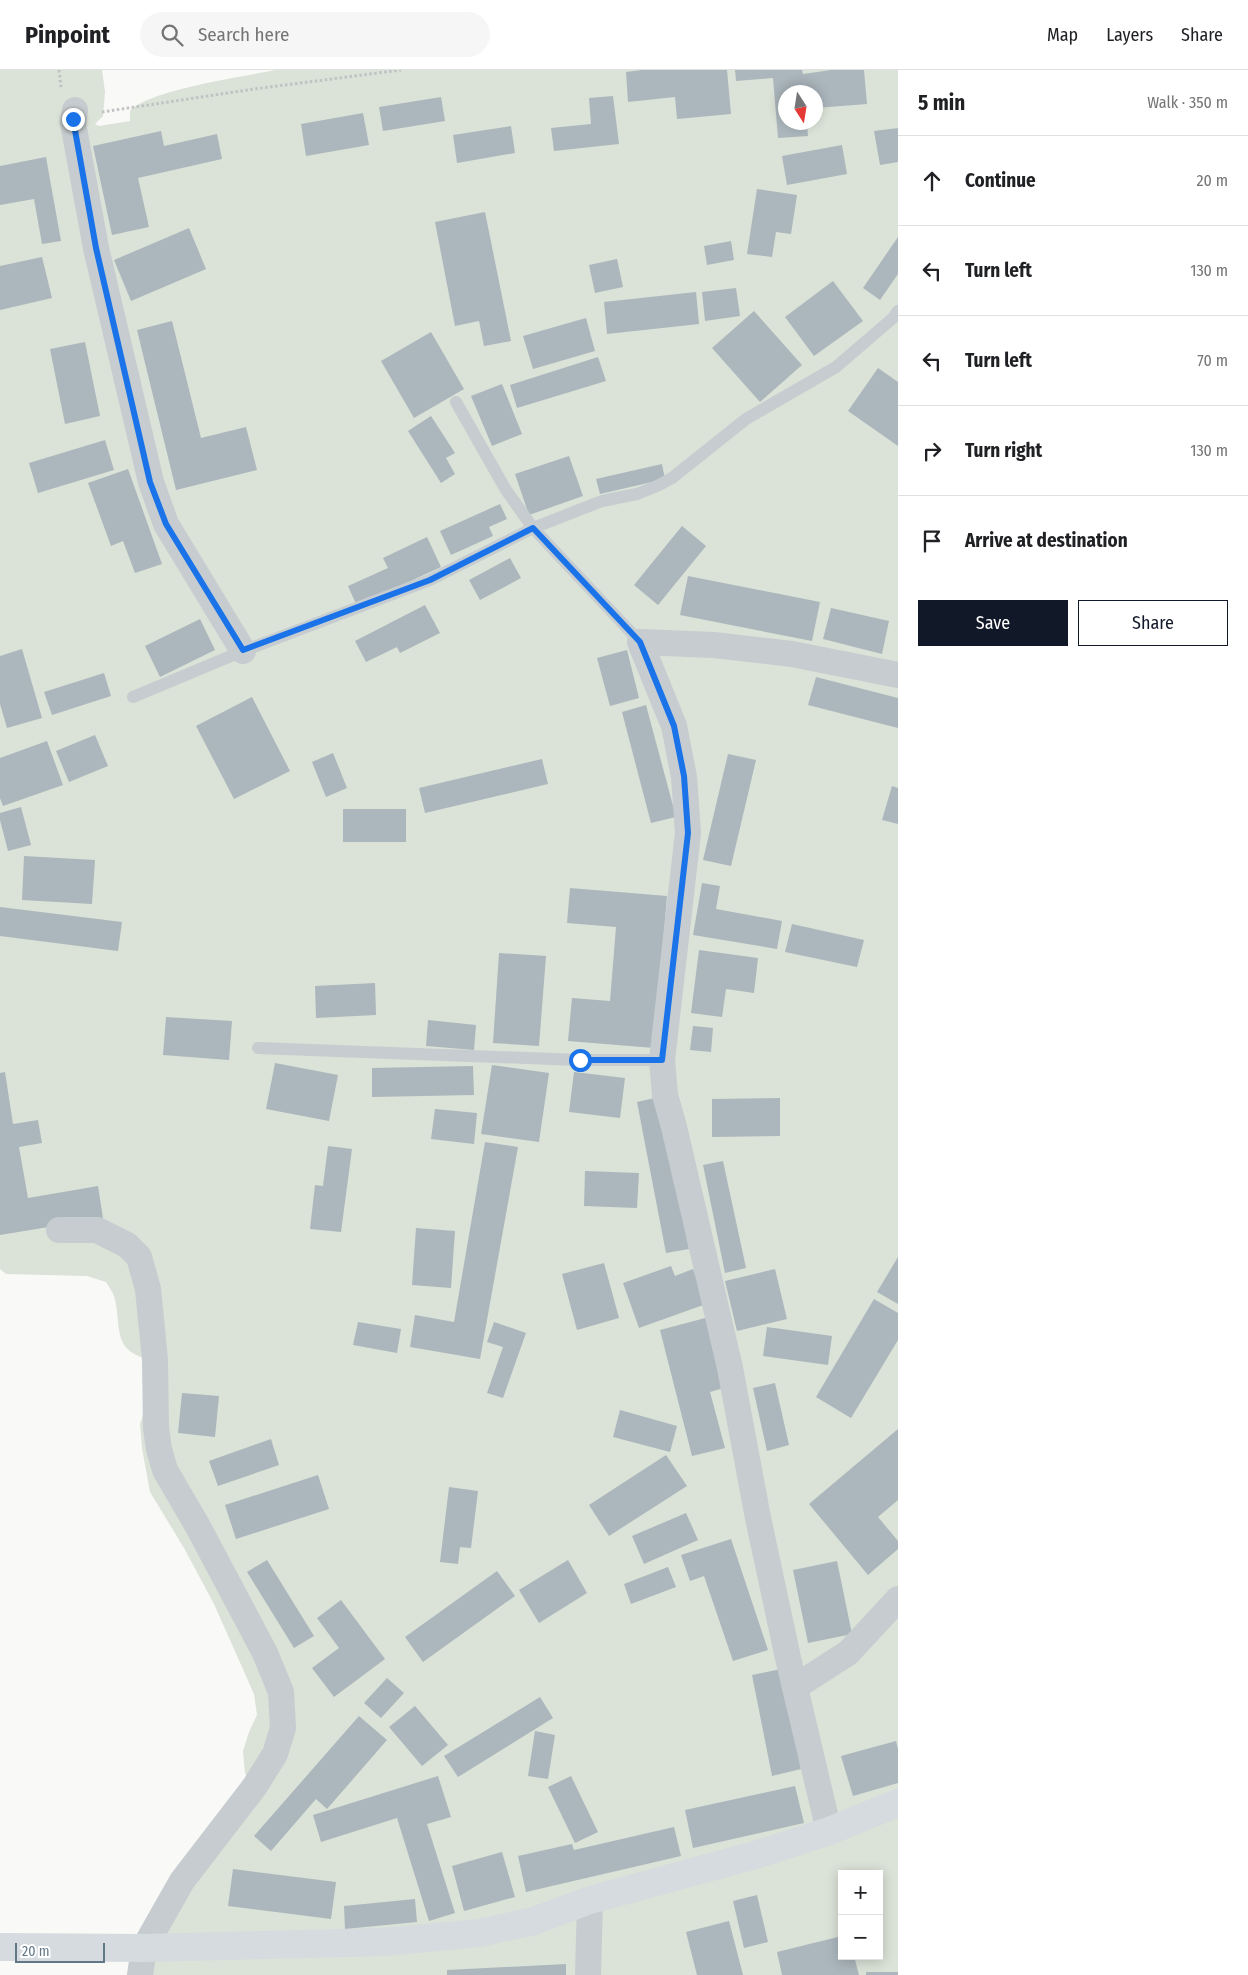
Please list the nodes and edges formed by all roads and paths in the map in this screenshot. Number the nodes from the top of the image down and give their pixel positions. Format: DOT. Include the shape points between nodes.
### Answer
graph roads {
  1 [pos="59,70"];
  2 [pos="401,70"];
  3 [pos="75,110"];
  4 [pos="898,311"];
  5 [pos="456,402"];
  6 [pos="533,528"];
  7 [pos="640,642"];
  8 [pos="243,650"];
  9 [pos="898,676"];
  10 [pos="133,697"];
  11 [pos="258,1048"];
  12 [pos="662,1060"];
  13 [pos="59,1230"];
  14 [pos="898,1599"];
  15 [pos="795,1687"];
  16 [pos="898,1803"];
  17 [pos="829,1831"];
  18 [pos="590,1900"];
  19 [pos="0,1947"];
  20 [pos="144,1948"];
  21 [pos="140,1975"];
  22 [pos="588,1975"];
  1 -- 3 [label="path" via="62,94"];
  2 -- 3 [label="path" via="89,114"];
  3 -- 8 [label="street" via="73,124 96,248 150,482 166,524"];
  4 -- 6 [label="lane" via="836,367 746,419 672,478 637,494 602,501"];
  5 -- 6 [label="lane" via="506,490"];
  6 -- 7 [label="lane"];
  6 -- 8 [label="lane" via="430,580"];
  7 -- 9 [label="street" via="714,645 792,654"];
  7 -- 12 [label="street" via="674,726 684,776 688,833"];
  8 -- 10 [label="lane"];
  11 -- 12 [label="lane"];
  12 -- 15 [label="street" via="665,1095 730,1368 758,1518"];
  13 -- 20 [label="street" via="97,1230 127,1245 139,1257 148,1289 155,1360 156,1428 165,1470 265,1652 281,1692 284,1728 275,1754 255,1786 182,1881"];
  14 -- 15 [label="street" via="848,1652"];
  15 -- 17 [label="street"];
  16 -- 17 [label="main road"];
  17 -- 18 [label="main road" via="759,1854"];
  18 -- 20 [label="main road" via="534,1921 479,1933 383,1942"];
  18 -- 22 [label="street"];
  19 -- 20 [label="main road"];
  20 -- 21 [label="street"];
}
